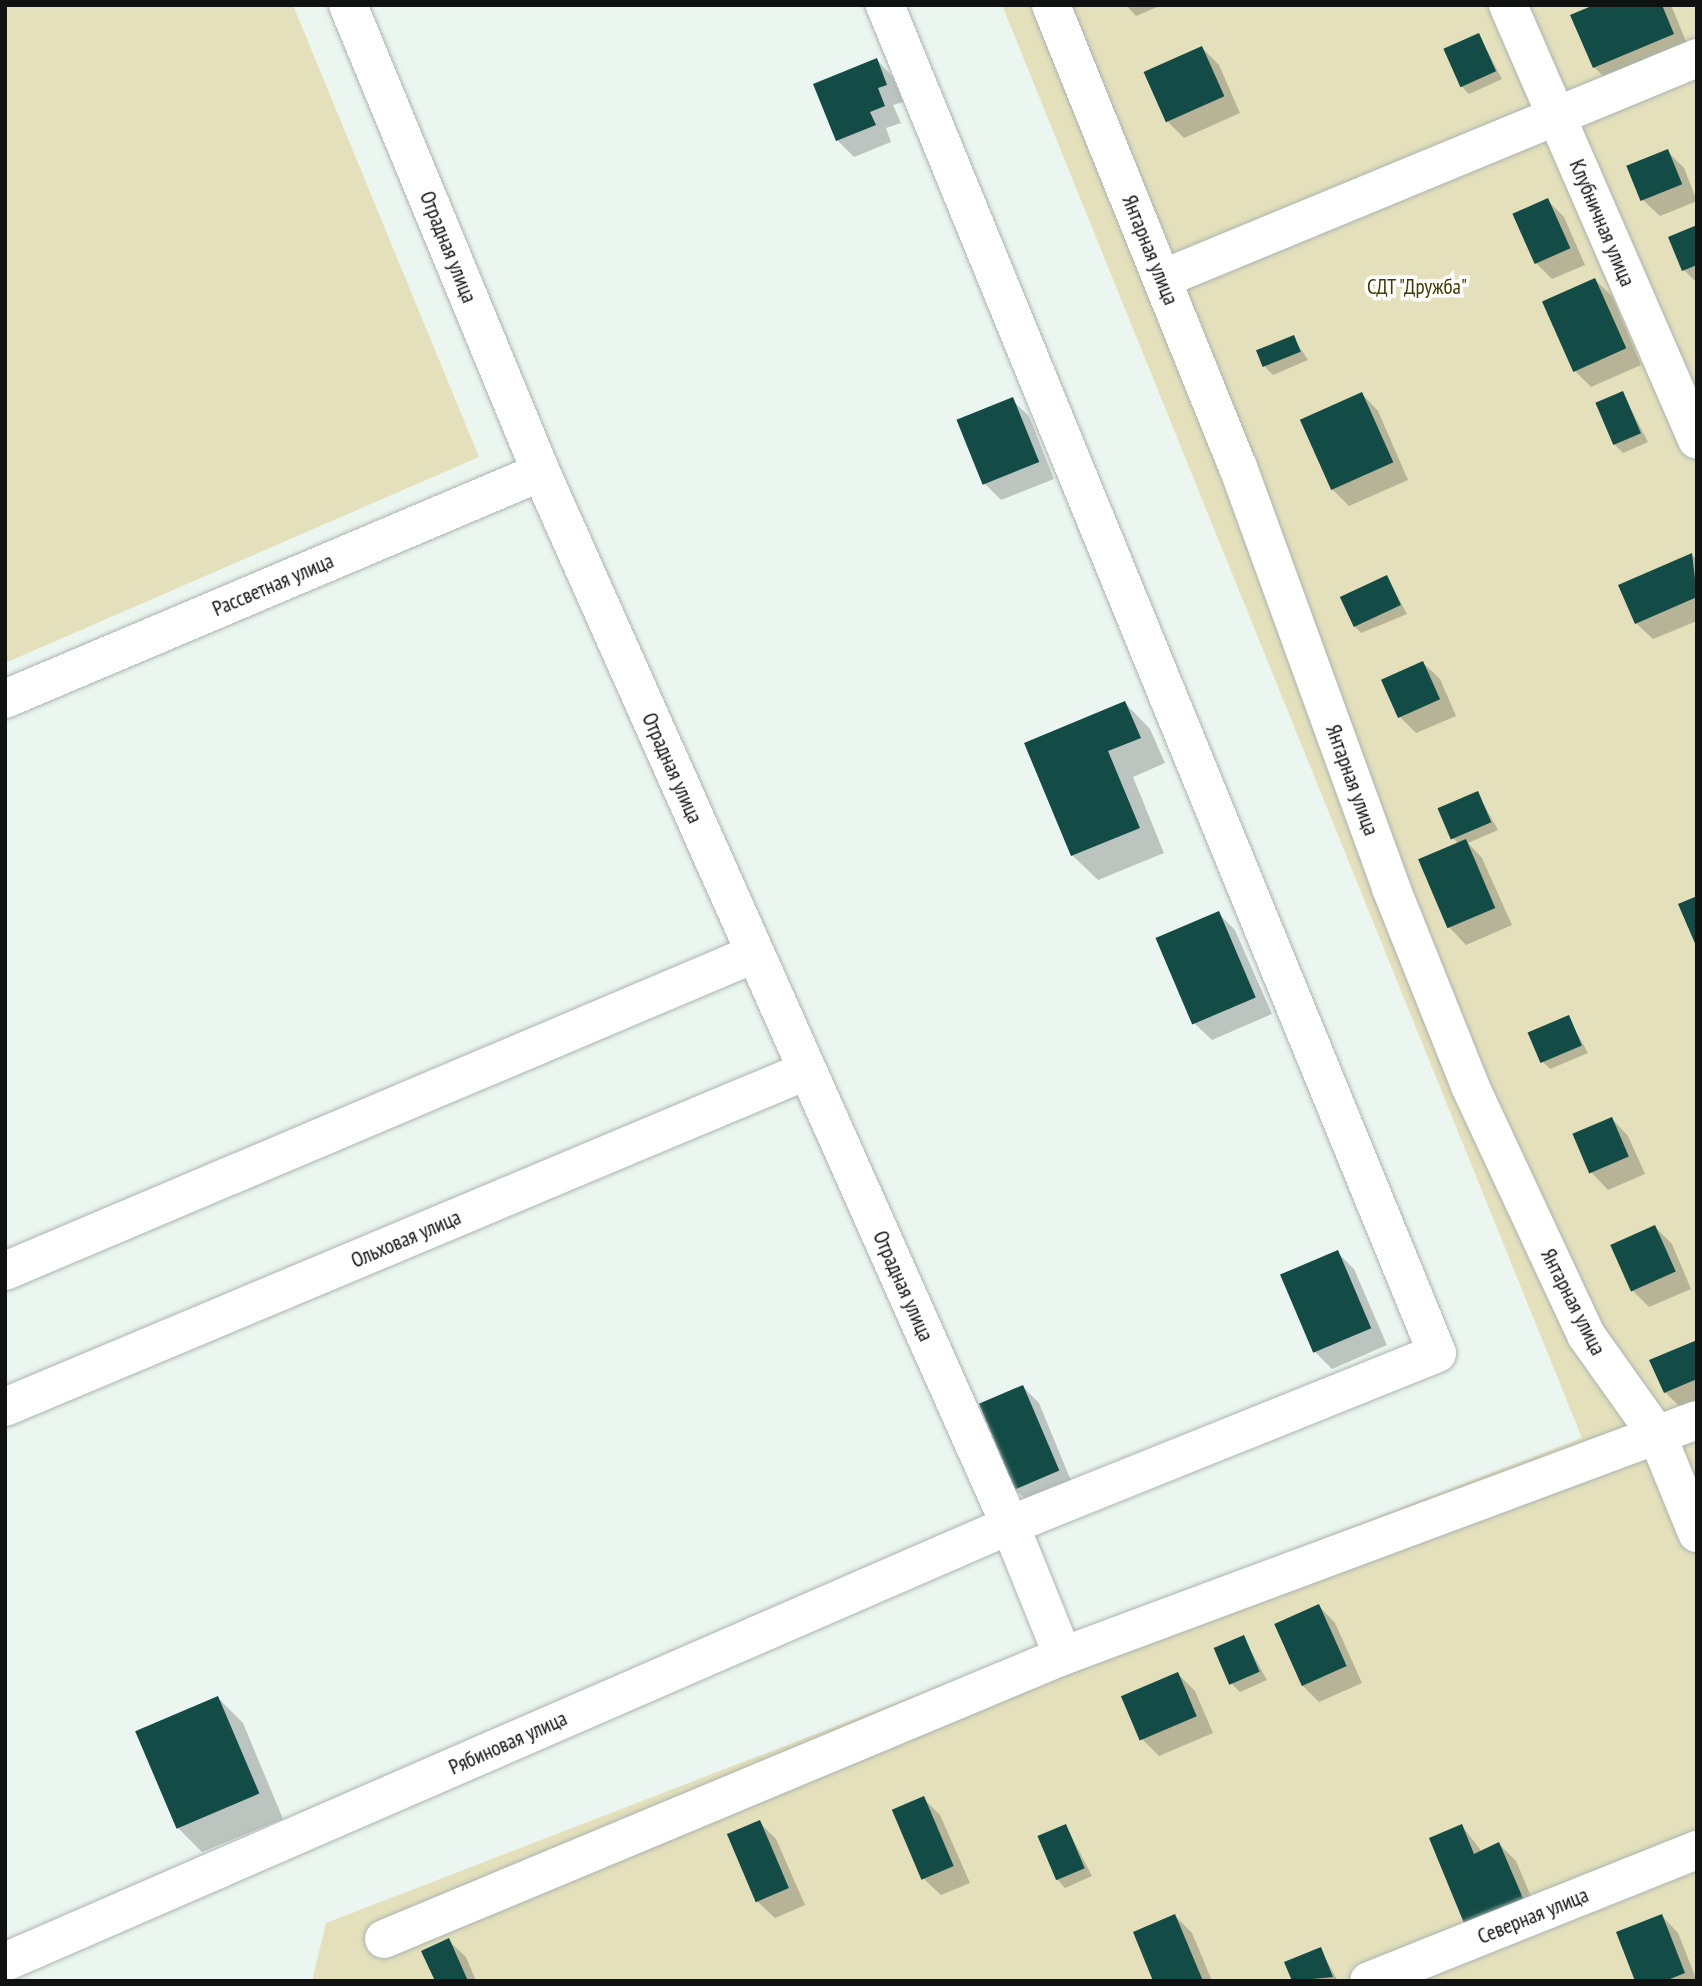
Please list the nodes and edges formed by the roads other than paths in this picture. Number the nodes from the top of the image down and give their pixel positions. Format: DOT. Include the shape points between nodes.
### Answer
graph roads {
  1 [pos="348,5"];
  2 [pos="885,5"];
  3 [pos="1051,5"];
  4 [pos="1508,5"];
  5 [pos="1697,58"];
  6 [pos="1556,116"];
  7 [pos="1162,279"];
  8 [pos="1697,440"];
  9 [pos="541,472"];
  10 [pos="5,699"];
  11 [pos="754,954"];
  12 [pos="806,1070"];
  13 [pos="5,1271"];
  14 [pos="5,1407"];
  15 [pos="1697,1420"];
  16 [pos="1657,1435"];
  17 [pos="1010,1525"];
  18 [pos="1697,1533"];
  19 [pos="1063,1656"];
  20 [pos="1697,1850"];
  21 [pos="384,1939"];
  22 [pos="5,1962"];
  23 [pos="1369,1981"];
  1 -- 9 [label="street, Отрадная улица"];
  2 -- 17 [label="street, Рябиновая улица" via="1437,1353"];
  3 -- 7 [label="street, Янтарная улица"];
  4 -- 6 [label="street, Клубничная улица"];
  5 -- 6 [label="street"];
  6 -- 7 [label="street"];
  6 -- 8 [label="street, Клубничная улица"];
  7 -- 16 [label="street, Янтарная улица" via="1238,467 1391,888 1470,1086 1586,1335"];
  9 -- 10 [label="street, Рассветная улица"];
  9 -- 11 [label="street, Отрадная улица"];
  11 -- 12 [label="street, Отрадная улица"];
  11 -- 13 [label="street"];
  12 -- 14 [label="street, Ольховая улица"];
  12 -- 17 [label="street, Отрадная улица"];
  15 -- 16 [label="street"];
  16 -- 18 [label="street, Янтарная улица"];
  16 -- 19 [label="street"];
  17 -- 19 [label="street, Отрадная улица"];
  17 -- 22 [label="street, Рябиновая улица"];
  19 -- 21 [label="street"];
  20 -- 23 [label="street, Северная улица"];
}
